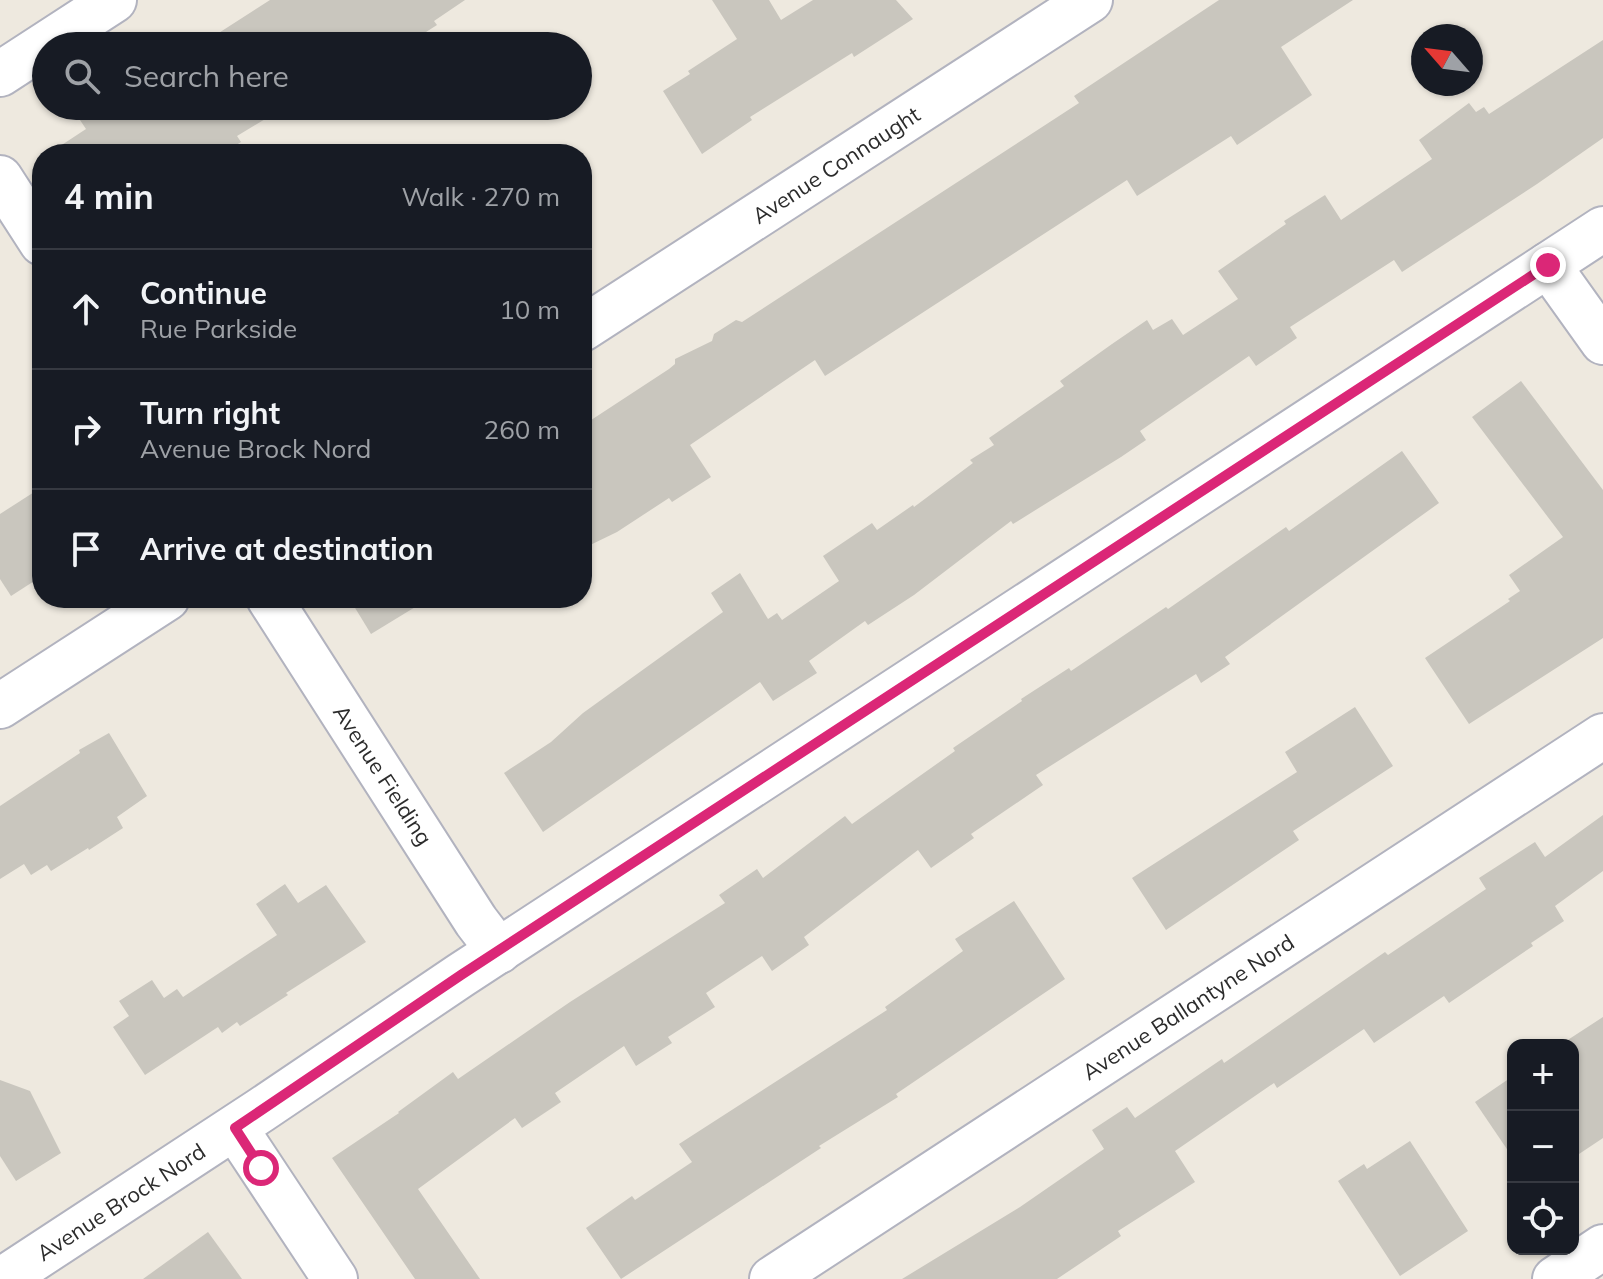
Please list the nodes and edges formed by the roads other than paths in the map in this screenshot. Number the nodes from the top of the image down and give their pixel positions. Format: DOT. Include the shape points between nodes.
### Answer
graph roads {
  1 [pos="114,0"];
  2 [pos="1090,0"];
  3 [pos="65,32"];
  4 [pos="32,53"];
  5 [pos="0,74"];
  6 [pos="0,178"];
  7 [pos="32,228"];
  8 [pos="1603,229"];
  9 [pos="1548,265"];
  10 [pos="592,323"];
  11 [pos="1603,342"];
  12 [pos="152,608"];
  13 [pos="275,608"];
  14 [pos="0,706"];
  15 [pos="1603,736"];
  16 [pos="499,951"];
  17 [pos="235,1128"];
  18 [pos="1603,1247"];
  19 [pos="3,1279"];
  20 [pos="335,1279"];
  21 [pos="772,1279"];
  22 [pos="1555,1279"];
  1 -- 3 [label="street"];
  2 -- 10 [label="street, Avenue Connaught"];
  4 -- 5 [label="street"];
  6 -- 7 [label="street"];
  8 -- 9 [label="street, Avenue Brock Nord"];
  9 -- 11 [label="street"];
  9 -- 16 [label="street, Avenue Brock Nord"];
  12 -- 14 [label="street"];
  13 -- 16 [label="street, Avenue Fielding"];
  15 -- 21 [label="street, Avenue Ballantyne Nord"];
  16 -- 17 [label="street, Avenue Brock Nord"];
  17 -- 19 [label="street, Avenue Brock Nord"];
  17 -- 20 [label="street"];
  18 -- 22 [label="street"];
}
